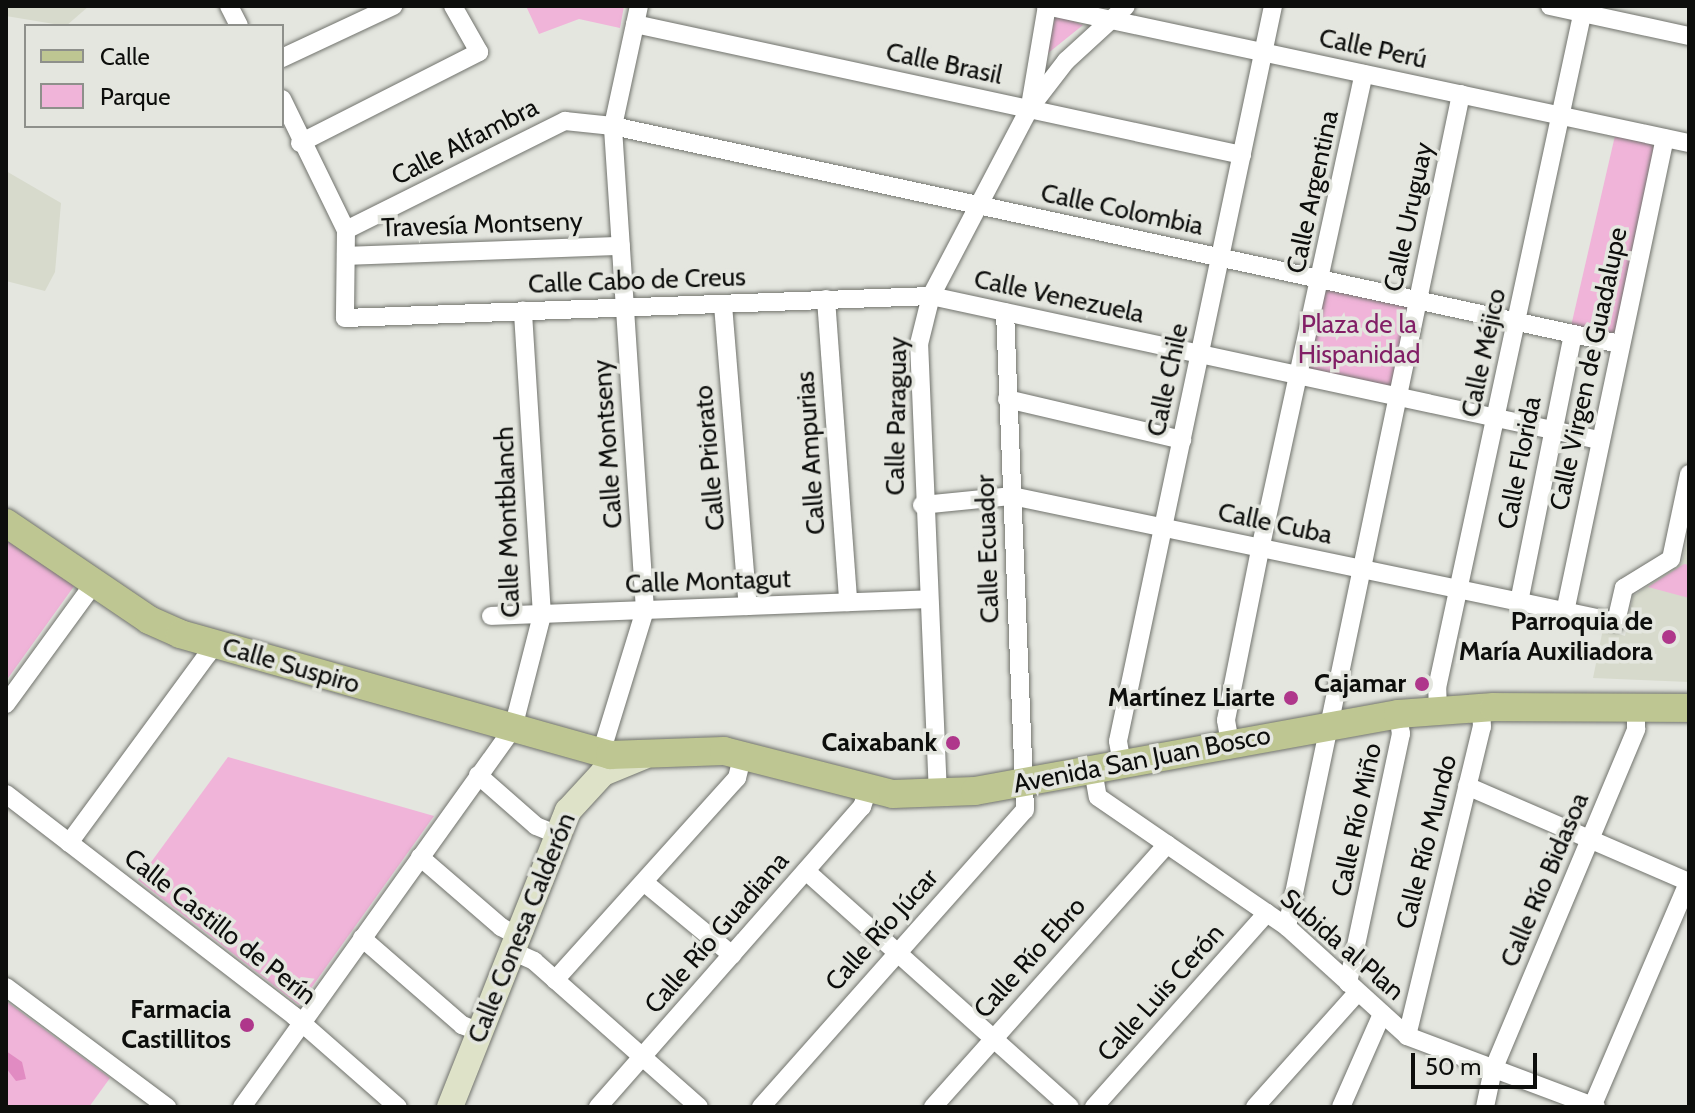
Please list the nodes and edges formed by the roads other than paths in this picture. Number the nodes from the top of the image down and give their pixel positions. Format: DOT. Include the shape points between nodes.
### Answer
graph roads {
  1 [pos="229,6"];
  2 [pos="393,6"];
  3 [pos="1046,6"];
  4 [pos="1126,6"];
  5 [pos="1273,6"];
  6 [pos="1550,6"];
  7 [pos="1583,10"];
  8 [pos="457,13"];
  9 [pos="1111,13"];
  10 [pos="637,15"];
  11 [pos="238,24"];
  12 [pos="1689,36"];
  13 [pos="1263,52"];
  14 [pos="284,57"];
  15 [pos="1364,74"];
  16 [pos="1461,94"];
  17 [pos="284,102"];
  18 [pos="1029,109"];
  19 [pos="1561,116"];
  20 [pos="613,126"];
  21 [pos="1665,138"];
  22 [pos="300,143"];
  23 [pos="1689,143"];
  24 [pos="1242,155"];
  25 [pos="976,205"];
  26 [pos="346,230"];
  27 [pos="621,246"];
  28 [pos="346,256"];
  29 [pos="1220,258"];
  30 [pos="1321,280"];
  31 [pos="931,296"];
  32 [pos="826,299"];
  33 [pos="1418,301"];
  34 [pos="723,305"];
  35 [pos="625,308"];
  36 [pos="523,311"];
  37 [pos="1005,312"];
  38 [pos="1517,322"];
  39 [pos="1573,334"];
  40 [pos="1620,344"];
  41 [pos="1200,354"];
  42 [pos="1300,378"];
  43 [pos="1398,398"];
  44 [pos="1007,399"];
  45 [pos="1496,419"];
  46 [pos="1553,430"];
  47 [pos="1182,440"];
  48 [pos="1599,440"];
  49 [pos="1689,474"];
  50 [pos="1012,496"];
  51 [pos="922,505"];
  52 [pos="6,523"];
  53 [pos="1163,528"];
  54 [pos="1261,545"];
  55 [pos="1363,569"];
  56 [pos="90,581"];
  57 [pos="1460,590"];
  58 [pos="928,599"];
  59 [pos="848,602"];
  60 [pos="1519,602"];
  61 [pos="748,606"];
  62 [pos="645,610"];
  63 [pos="1565,612"];
  64 [pos="542,615"];
  65 [pos="491,616"];
  66 [pos="204,641"];
  67 [pos="6,704"];
  68 [pos="1481,708"];
  69 [pos="1636,708"];
  70 [pos="1689,708"];
  71 [pos="1438,711"];
  72 [pos="1398,714"];
  73 [pos="1329,725"];
  74 [pos="513,728"];
  75 [pos="543,737"];
  76 [pos="1230,743"];
  77 [pos="743,754"];
  78 [pos="605,761"];
  79 [pos="1122,764"];
  80 [pos="1093,770"];
  81 [pos="478,775"];
  82 [pos="1023,783"];
  83 [pos="1467,786"];
  84 [pos="868,789"];
  85 [pos="582,791"];
  86 [pos="6,794"];
  87 [pos="938,795"];
  88 [pos="558,835"];
  89 [pos="1590,839"];
  90 [pos="69,843"];
  91 [pos="1167,844"];
  92 [pos="420,857"];
  93 [pos="806,871"];
  94 [pos="1689,881"];
  95 [pos="645,883"];
  96 [pos="1267,913"];
  97 [pos="1287,927"];
  98 [pos="362,938"];
  99 [pos="515,943"];
  100 [pos="896,952"];
  101 [pos="732,955"];
  102 [pos="555,980"];
  103 [pos="6,987"];
  104 [pos="1353,988"];
  105 [pos="1382,1014"];
  106 [pos="302,1022"];
  107 [pos="480,1032"];
  108 [pos="1407,1036"];
  109 [pos="993,1039"];
  110 [pos="642,1057"];
  111 [pos="1493,1070"];
  112 [pos="1593,1106"];
  113 [pos="167,1107"];
  114 [pos="242,1107"];
  115 [pos="398,1107"];
  116 [pos="450,1107"];
  117 [pos="598,1107"];
  118 [pos="699,1107"];
  119 [pos="761,1107"];
  120 [pos="933,1107"];
  121 [pos="1070,1107"];
  122 [pos="1094,1107"];
  123 [pos="1255,1107"];
  124 [pos="1341,1107"];
  125 [pos="1485,1107"];
  1 -- 11 [label="street"];
  2 -- 14 [label="street"];
  3 -- 9 [label="street, Calle Perú"];
  3 -- 18 [label="street"];
  4 -- 9 [label="street, Calle Paraguay"];
  5 -- 13 [label="street, Calle Chile"];
  6 -- 7 [label="street"];
  7 -- 12 [label="street"];
  7 -- 19 [label="street, Calle Méjico"];
  8 -- 22 [label="street" via="479,52"];
  9 -- 13 [label="street, Calle Perú"];
  9 -- 18 [label="street, Calle Paraguay"];
  10 -- 18 [label="street, Calle Brasil"];
  10 -- 20 [label="street, Calle Montseny"];
  13 -- 15 [label="street, Calle Perú"];
  13 -- 24 [label="street, Calle Chile"];
  15 -- 16 [label="street, Calle Perú"];
  15 -- 30 [label="street, Calle Argentina"];
  16 -- 19 [label="street, Calle Perú"];
  16 -- 33 [label="street, Calle Uruguay"];
  17 -- 22 [label="street" via="295,117"];
  18 -- 24 [label="street, Calle Brasil"];
  18 -- 25 [label="street, Calle Paraguay"];
  19 -- 21 [label="street, Calle Perú"];
  19 -- 38 [label="street, Calle Méjico"];
  20 -- 25 [label="street, Calle Colombia"];
  20 -- 26 [label="street, Calle Alfambra" via="565,121"];
  20 -- 27 [label="street, Calle Montseny"];
  21 -- 23 [label="street, Calle Perú"];
  21 -- 40 [label="street, Calle Virgen de Guadalupe"];
  22 -- 26 [label="street"];
  24 -- 29 [label="street, Calle Chile"];
  25 -- 29 [label="street, Calle Colombia"];
  25 -- 31 [label="street, Calle Paraguay"];
  26 -- 28 [label="street"];
  27 -- 28 [label="street, Travesía Montseny"];
  27 -- 35 [label="street, Calle Montseny"];
  28 -- 36 [label="street, Calle Cabo de Creus" via="345,318"];
  29 -- 30 [label="street, Calle Colombia"];
  29 -- 41 [label="street, Calle Chile"];
  30 -- 33 [label="street, Calle Colombia"];
  30 -- 42 [label="street, Calle Argentina"];
  31 -- 32 [label="street, Calle Cabo de Creus"];
  31 -- 37 [label="street, Calle Venezuela"];
  31 -- 51 [label="street, Calle Paraguay" via="919,344"];
  32 -- 34 [label="street, Calle Cabo de Creus"];
  32 -- 59 [label="street, Calle Ampurias"];
  33 -- 38 [label="street, Calle Colombia"];
  33 -- 43 [label="street, Calle Uruguay"];
  34 -- 35 [label="street, Calle Cabo de Creus"];
  34 -- 61 [label="street, Calle Priorato"];
  35 -- 36 [label="street, Calle Cabo de Creus"];
  35 -- 62 [label="street, Calle Montseny"];
  36 -- 64 [label="street, Calle Montblanch"];
  37 -- 41 [label="street, Calle Venezuela"];
  37 -- 44 [label="street, Calle Ecuador"];
  38 -- 39 [label="street, Calle Colombia"];
  38 -- 45 [label="street, Calle Méjico"];
  39 -- 40 [label="street, Calle Colombia"];
  39 -- 46 [label="street, Calle Florida"];
  40 -- 48 [label="street, Calle Virgen de Guadalupe"];
  41 -- 42 [label="street, Calle Venezuela"];
  41 -- 47 [label="street, Calle Chile"];
  42 -- 43 [label="street, Calle Venezuela"];
  42 -- 54 [label="street, Calle Argentina"];
  43 -- 45 [label="street, Calle Venezuela"];
  43 -- 55 [label="street, Calle Uruguay"];
  44 -- 47 [label="street"];
  44 -- 50 [label="street, Calle Ecuador"];
  45 -- 46 [label="street, Calle Venezuela"];
  45 -- 57 [label="street, Calle Méjico"];
  46 -- 48 [label="street, Calle Venezuela"];
  46 -- 60 [label="street, Calle Florida"];
  47 -- 53 [label="street, Calle Chile"];
  48 -- 63 [label="street, Calle Virgen de Guadalupe"];
  49 -- 63 [label="street, Calle Cuba" via="1671,559 1624,588 1616,622"];
  50 -- 51 [label="street, Calle Cuba"];
  50 -- 53 [label="street, Calle Cuba"];
  50 -- 82 [label="street, Calle Ecuador"];
  51 -- 58 [label="street, Calle Paraguay"];
  52 -- 56 [label="main road, Calle Suspiro"];
  53 -- 54 [label="street, Calle Cuba"];
  53 -- 79 [label="street, Calle Chile" via="1118,741"];
  54 -- 55 [label="street, Calle Cuba"];
  54 -- 76 [label="street, Calle Argentina" via="1226,720"];
  55 -- 57 [label="street, Calle Cuba"];
  55 -- 73 [label="street, Calle Uruguay"];
  56 -- 66 [label="main road, Calle Suspiro" via="164,629"];
  56 -- 67 [label="street" via="89,590"];
  57 -- 60 [label="street, Calle Cuba"];
  57 -- 71 [label="street, Calle Méjico" via="1437,688"];
  58 -- 59 [label="street, Calle Montagut"];
  58 -- 87 [label="street, Calle Paraguay"];
  59 -- 61 [label="street, Calle Montagut"];
  60 -- 63 [label="street, Calle Cuba"];
  61 -- 62 [label="street, Calle Montagut"];
  62 -- 64 [label="street, Calle Montagut"];
  62 -- 78 [label="street, Calle Montseny"];
  64 -- 65 [label="street, Calle Montagut"];
  64 -- 74 [label="street, Calle Montblanch"];
  66 -- 74 [label="main road, Calle Suspiro"];
  66 -- 90 [label="street" via="208,654"];
  68 -- 69 [label="main road, Avenida San Juan Bosco"];
  68 -- 71 [label="main road, Avenida San Juan Bosco"];
  68 -- 83 [label="street, Calle Río Mundo" via="1482,727"];
  69 -- 70 [label="main road, Avenida San Juan Bosco"];
  69 -- 89 [label="street, Calle Río Bidasoa" via="1636,729"];
  71 -- 72 [label="main road, Avenida San Juan Bosco"];
  72 -- 73 [label="main road, Avenida San Juan Bosco"];
  72 -- 104 [label="street, Calle Río Miño" via="1401,734"];
  73 -- 76 [label="main road, Avenida San Juan Bosco"];
  73 -- 97 [label="street, Calle Uruguay"];
  74 -- 75 [label="main road, Calle Suspiro"];
  74 -- 81 [label="street"];
  75 -- 78 [label="main road, Calle Suspiro"];
  75 -- 85 [label="main road" via="579,763 585,777"];
  76 -- 79 [label="main road, Avenida San Juan Bosco"];
  77 -- 78 [label="main road, Avenida San Juan Bosco" via="663,751"];
  77 -- 84 [label="main road, Avenida San Juan Bosco"];
  77 -- 95 [label="street" via="737,778"];
  78 -- 85 [label="main road, Calle Conesa Calderón"];
  79 -- 80 [label="main road, Avenida San Juan Bosco"];
  80 -- 82 [label="main road, Avenida San Juan Bosco"];
  80 -- 91 [label="street, Subida al Plan" via="1098,797"];
  81 -- 88 [label="street" via="536,826"];
  81 -- 92 [label="street"];
  82 -- 87 [label="main road, Avenida San Juan Bosco"];
  82 -- 100 [label="street, Calle Río Júcar" via="1025,810"];
  83 -- 89 [label="street"];
  83 -- 108 [label="street, Calle Río Mundo"];
  84 -- 87 [label="main road, Avenida San Juan Bosco"];
  84 -- 93 [label="street, Calle Río Guadiana" via="862,807"];
  85 -- 88 [label="main road, Calle Conesa Calderón"];
  86 -- 90 [label="street, Calle Castillo de Perín"];
  88 -- 99 [label="main road, Calle Conesa Calderón"];
  89 -- 94 [label="street"];
  89 -- 111 [label="street, Calle Río Bidasoa"];
  90 -- 106 [label="street, Calle Castillo de Perín"];
  91 -- 96 [label="street, Subida al Plan"];
  91 -- 109 [label="street, Calle Río Ebro"];
  92 -- 98 [label="street"];
  92 -- 99 [label="street"];
  93 -- 100 [label="street"];
  93 -- 101 [label="street, Calle Río Guadiana"];
  94 -- 112 [label="street"];
  95 -- 101 [label="street"];
  95 -- 102 [label="street"];
  96 -- 97 [label="street, Subida al Plan"];
  96 -- 122 [label="street, Calle Luis Cerón"];
  97 -- 104 [label="street, Subida al Plan"];
  98 -- 106 [label="street"];
  98 -- 107 [label="street" via="462,1025"];
  99 -- 102 [label="street"];
  99 -- 107 [label="main road, Calle Conesa Calderón"];
  100 -- 109 [label="street"];
  100 -- 119 [label="street, Calle Río Júcar"];
  101 -- 110 [label="street, Calle Río Guadiana"];
  102 -- 110 [label="street"];
  103 -- 113 [label="street"];
  104 -- 105 [label="street, Subida al Plan"];
  104 -- 123 [label="street"];
  105 -- 108 [label="street, Subida al Plan"];
  105 -- 124 [label="street"];
  106 -- 114 [label="street"];
  106 -- 115 [label="street, Calle Castillo de Perín"];
  107 -- 116 [label="main road, Calle Conesa Calderón"];
  108 -- 111 [label="street, Subida al Plan"];
  109 -- 120 [label="street, Calle Río Ebro"];
  109 -- 121 [label="street"];
  110 -- 117 [label="street, Calle Río Guadiana"];
  110 -- 118 [label="street"];
  111 -- 112 [label="street, Subida al Plan"];
  111 -- 125 [label="street, Calle Río Bidasoa"];
}
